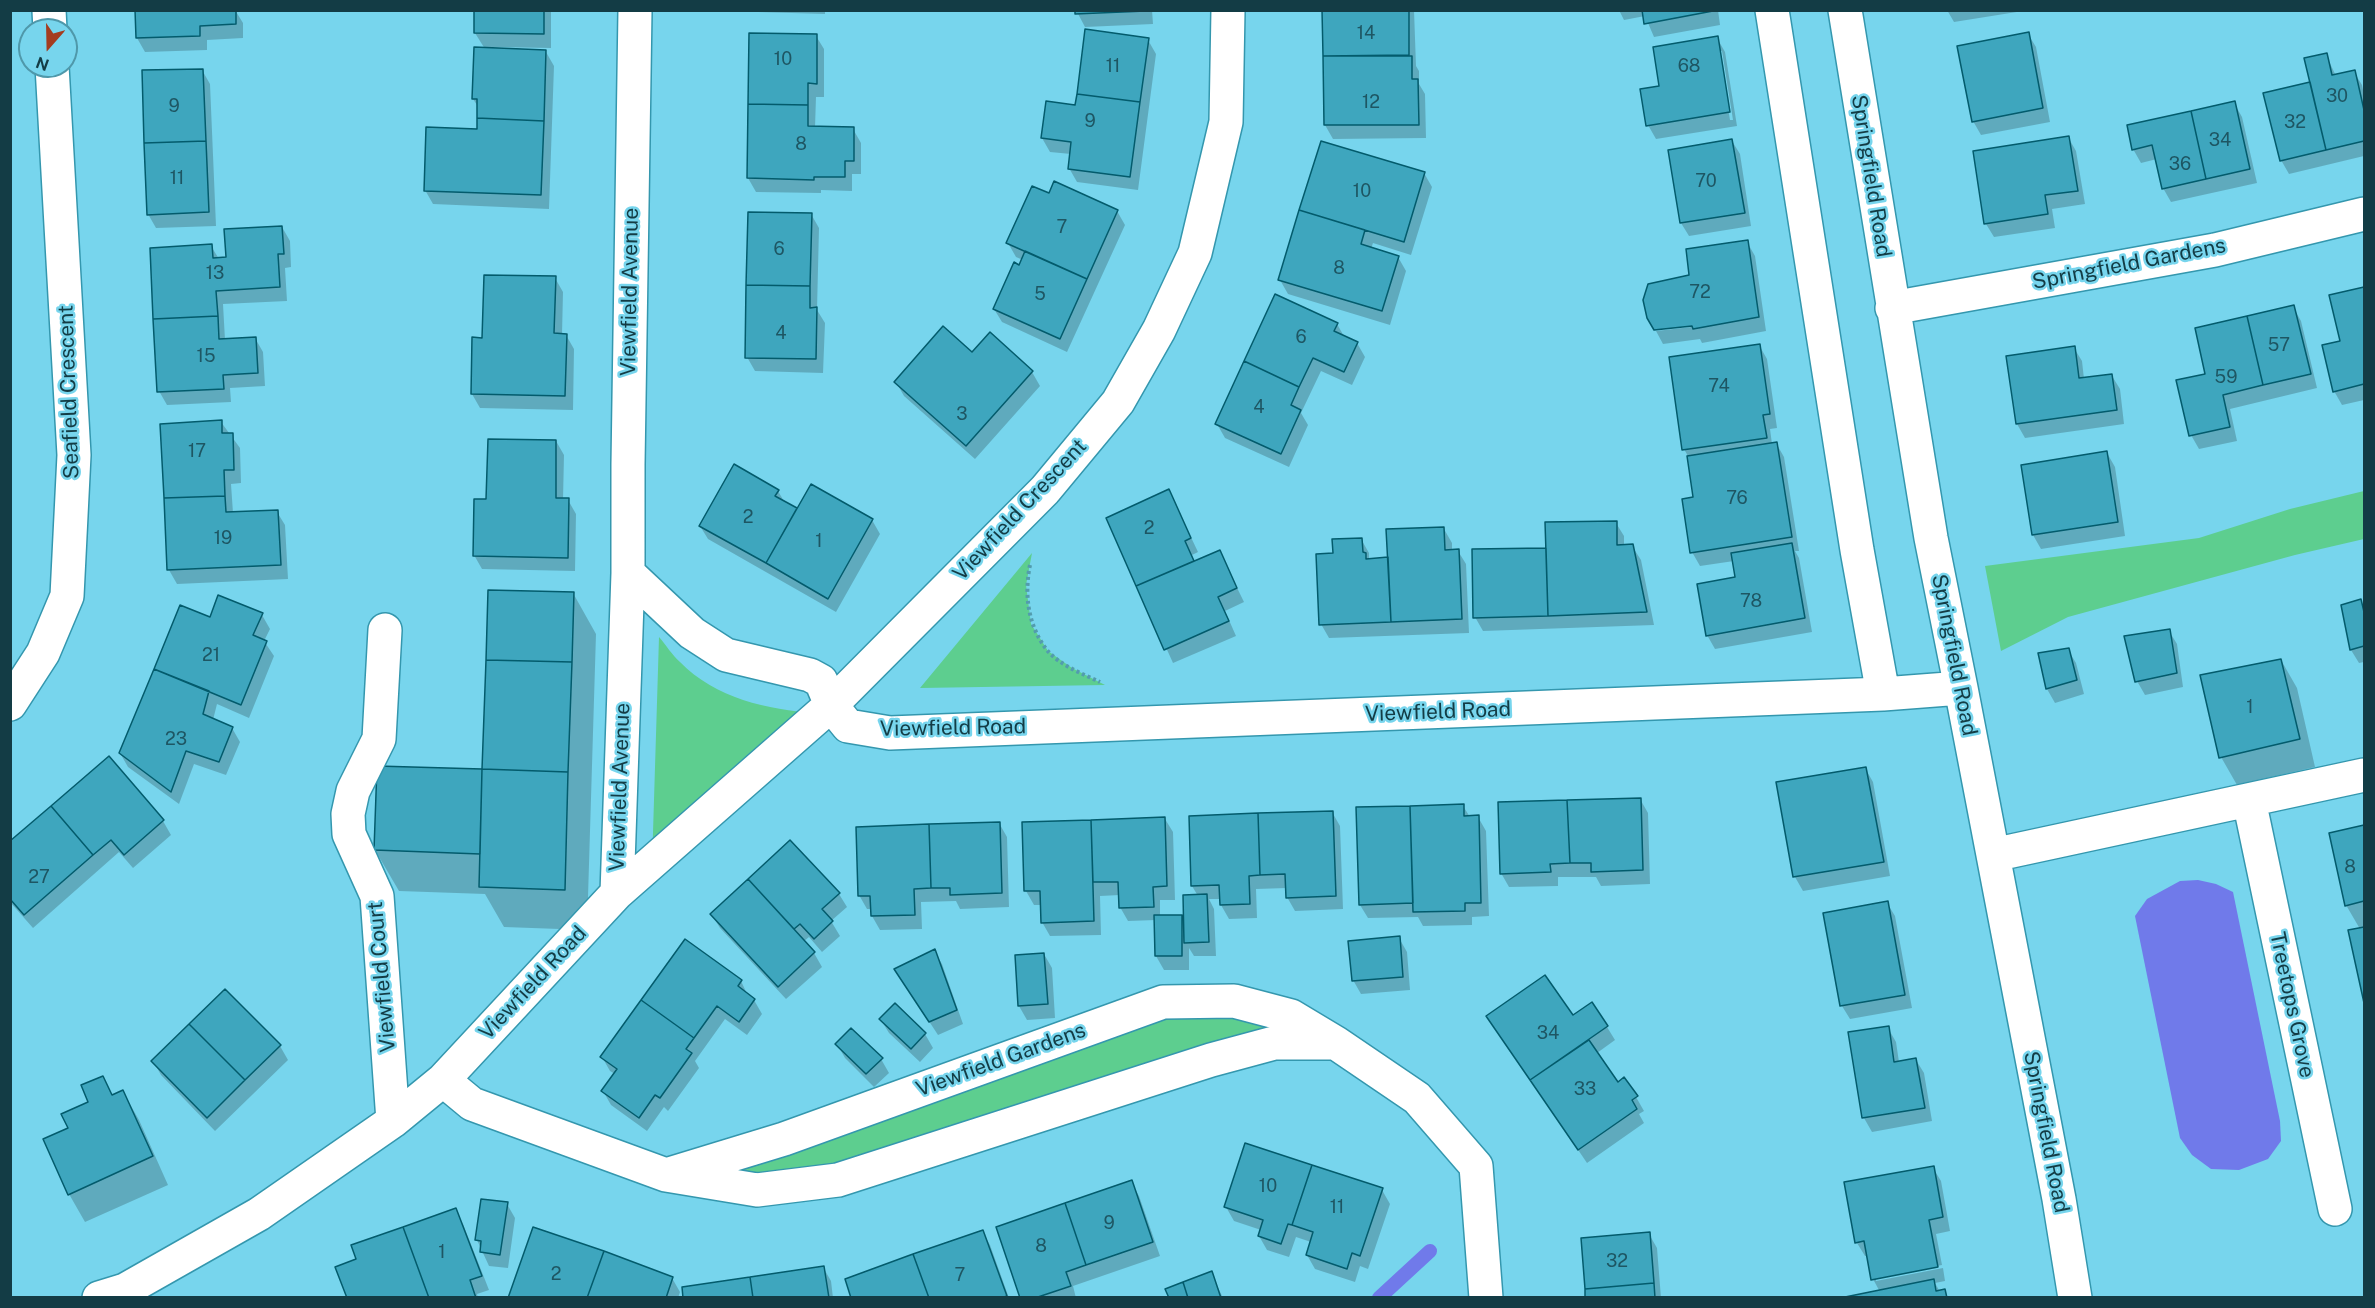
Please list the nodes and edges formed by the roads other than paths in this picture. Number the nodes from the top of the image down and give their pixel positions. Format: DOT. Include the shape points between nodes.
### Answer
graph roads {
  1 [pos="635,10"];
  2 [pos="1228,10"];
  3 [pos="1772,10"];
  4 [pos="1845,10"];
  5 [pos="53,78"];
  6 [pos="2364,214"];
  7 [pos="1892,308"];
  8 [pos="628,573"];
  9 [pos="385,630"];
  10 [pos="1961,688"];
  11 [pos="1883,694"];
  12 [pos="10,704"];
  13 [pos="831,705"];
  14 [pos="2364,775"];
  15 [pos="2249,800"];
  16 [pos="1993,855"];
  17 [pos="616,893"];
  18 [pos="1336,1042"];
  19 [pos="443,1080"];
  20 [pos="393,1120"];
  21 [pos="666,1175"];
  22 [pos="2335,1209"];
  23 [pos="99,1298"];
  24 [pos="1486,1298"];
  25 [pos="2076,1298"];
  1 -- 8 [label="street, Viewfield Avenue"];
  2 -- 13 [label="street, Viewfield Crescent" via="1226,122 1195,253 1124,392 1045,490"];
  3 -- 11 [label="street"];
  4 -- 7 [label="street, Springfield Road"];
  5 -- 12 [label="street, Seafield Crescent" via="75,455 67,596 43,653"];
  6 -- 7 [label="street, Springfield Gardens" via="2215,250"];
  7 -- 10 [label="street, Springfield Road"];
  8 -- 13 [label="street" via="692,633 726,655 810,675 821,681"];
  8 -- 17 [label="street, Viewfield Avenue"];
  9 -- 20 [label="street, Viewfield Court" via="379,739 353,791 348,814 349,834 377,896"];
  10 -- 11 [label="street, Viewfield Road"];
  10 -- 16 [label="street, Springfield Road"];
  11 -- 13 [label="street, Viewfield Road" via="890,733 848,726"];
  13 -- 17 [label="street, Viewfield Road"];
  14 -- 15 [label="street"];
  15 -- 16 [label="street"];
  15 -- 22 [label="street, Treetops Grove"];
  16 -- 25 [label="street, Springfield Road"];
  17 -- 19 [label="street, Viewfield Road"];
  18 -- 21 [label="street" via="1274,1043 1211,1060 838,1180 757,1190"];
  18 -- 21 [label="street, Viewfield Gardens" via="1291,1016 1234,1001 1163,1002 784,1139"];
  18 -- 24 [label="street, Viewfield Gardens" via="1417,1098 1476,1166"];
  19 -- 20 [label="street, Viewfield Road"];
  19 -- 21 [label="street" via="472,1104"];
  20 -- 23 [label="street, Viewfield Road" via="259,1214 125,1290"];
}
